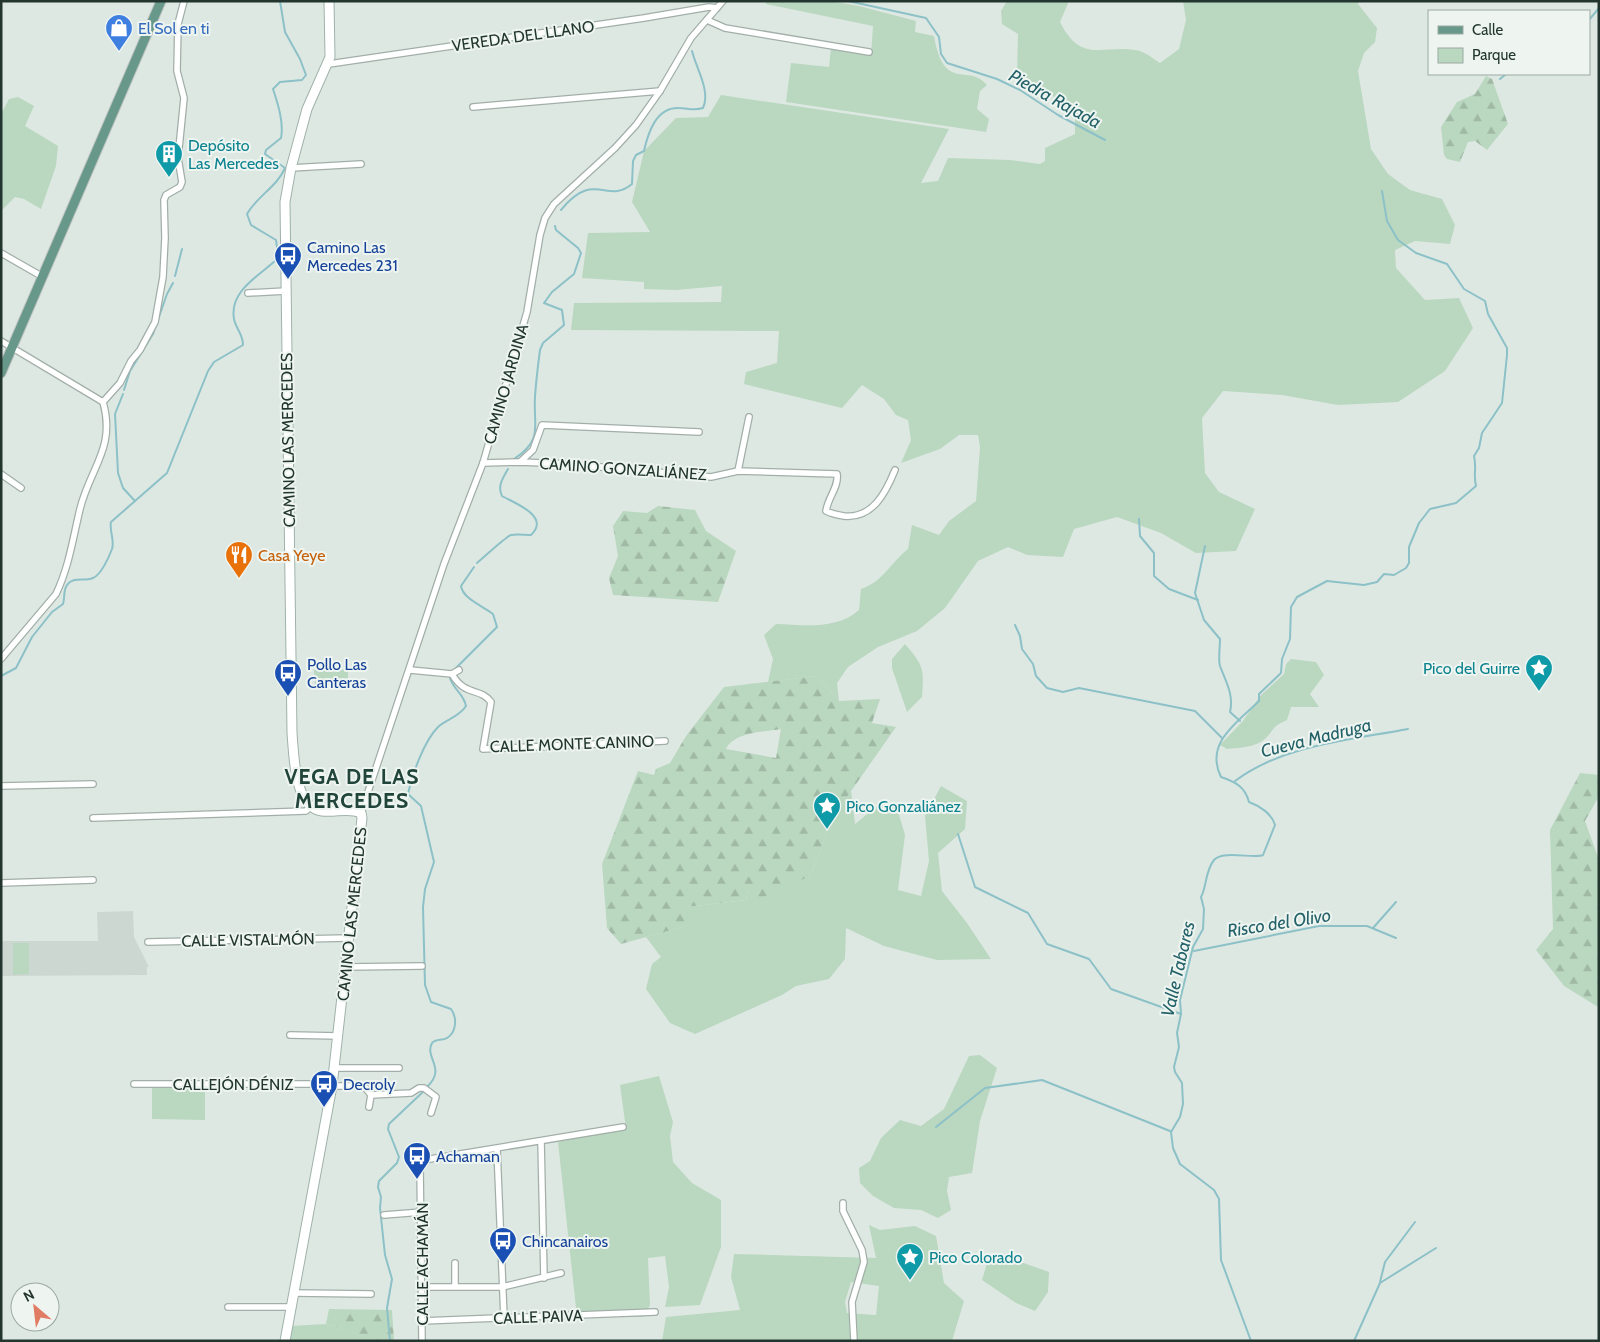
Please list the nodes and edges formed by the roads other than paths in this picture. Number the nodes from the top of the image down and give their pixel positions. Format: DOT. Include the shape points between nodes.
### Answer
graph roads {
  1 [pos="162,1"];
  2 [pos="184,1"];
  3 [pos="330,1"];
  4 [pos="719,4"];
  5 [pos="707,20"];
  6 [pos="869,52"];
  7 [pos="329,64"];
  8 [pos="660,91"];
  9 [pos="473,108"];
  10 [pos="360,164"];
  11 [pos="291,168"];
  12 [pos="1,253"];
  13 [pos="43,277"];
  14 [pos="286,291"];
  15 [pos="248,293"];
  16 [pos="1,341"];
  17 [pos="12,348"];
  18 [pos="1,373"];
  19 [pos="103,402"];
  20 [pos="749,417"];
  21 [pos="699,432"];
  22 [pos="520,462"];
  23 [pos="483,464"];
  24 [pos="895,470"];
  25 [pos="738,471"];
  26 [pos="1,474"];
  27 [pos="21,488"];
  28 [pos="1,660"];
  29 [pos="410,670"];
  30 [pos="460,670"];
  31 [pos="452,674"];
  32 [pos="665,741"];
  33 [pos="93,784"];
  34 [pos="1,786"];
  35 [pos="310,807"];
  36 [pos="361,813"];
  37 [pos="93,818"];
  38 [pos="93,880"];
  39 [pos="1,883"];
  40 [pos="348,938"];
  41 [pos="148,942"];
  42 [pos="422,966"];
  43 [pos="346,967"];
  44 [pos="290,1035"];
  45 [pos="339,1036"];
  46 [pos="335,1068"];
  47 [pos="399,1068"];
  48 [pos="134,1084"];
  49 [pos="333,1085"];
  50 [pos="370,1095"];
  51 [pos="369,1106"];
  52 [pos="431,1113"];
  53 [pos="623,1127"];
  54 [pos="541,1141"];
  55 [pos="497,1149"];
  56 [pos="843,1203"];
  57 [pos="422,1212"];
  58 [pos="384,1215"];
  59 [pos="455,1263"];
  60 [pos="561,1273"];
  61 [pos="544,1278"];
  62 [pos="455,1286"];
  63 [pos="423,1287"];
  64 [pos="502,1287"];
  65 [pos="294,1293"];
  66 [pos="371,1294"];
  67 [pos="292,1306"];
  68 [pos="228,1307"];
  69 [pos="655,1312"];
  70 [pos="504,1318"];
  71 [pos="422,1322"];
  72 [pos="285,1341"];
  73 [pos="422,1341"];
  74 [pos="854,1341"];
  1 -- 13 [label="main road"];
  2 -- 19 [label="street" via="178,24 177,71 184,98 178,158 182,182 164,200 165,238 155,322 120,383"];
  3 -- 7 [label="main road, CAMINO LAS MERCEDES"];
  4 -- 5 [label="street, CAMINO JARDINA"];
  4 -- 7 [label="street, VEREDA DEL LLANO"];
  5 -- 6 [label="street" via="724,28"];
  5 -- 8 [label="street, CAMINO JARDINA" via="691,38"];
  7 -- 11 [label="main road, CAMINO LAS MERCEDES" via="307,109"];
  8 -- 9 [label="street"];
  8 -- 23 [label="street, CAMINO JARDINA" via="636,125 554,204 545,218 527,312"];
  10 -- 11 [label="street"];
  11 -- 14 [label="main road, CAMINO LAS MERCEDES" via="285,202"];
  12 -- 13 [label="street"];
  13 -- 17 [label="main road"];
  14 -- 15 [label="street"];
  14 -- 35 [label="main road, CAMINO LAS MERCEDES" via="292,733 300,788"];
  16 -- 17 [label="street"];
  17 -- 18 [label="main road"];
  17 -- 19 [label="street"];
  19 -- 28 [label="street" via="107,416 105,446 81,507 62,581 56,594"];
  20 -- 25 [label="street"];
  21 -- 22 [label="street" via="542,425 533,450"];
  22 -- 23 [label="street, CAMINO GONZALIÁNEZ"];
  22 -- 25 [label="street, CAMINO GONZALIÁNEZ" via="711,477"];
  23 -- 29 [label="street, CAMINO JARDINA" via="444,564"];
  24 -- 25 [label="street, CAMINO GONZALIÁNEZ" via="885,494 862,515 855,517 826,510 838,481 837,474"];
  26 -- 27 [label="street"];
  29 -- 31 [label="street"];
  29 -- 36 [label="street, CAMINO JARDINA"];
  30 -- 31 [label="street"];
  31 -- 32 [label="street, CALLE MONTE CANINO" via="466,690 487,697 491,702 483,750"];
  33 -- 34 [label="street"];
  35 -- 36 [label="main road, CAMINO LAS MERCEDES" via="322,811 356,810"];
  35 -- 37 [label="street" via="306,811"];
  36 -- 40 [label="main road, CAMINO LAS MERCEDES"];
  38 -- 39 [label="street"];
  40 -- 41 [label="street, CALLE VISTALMÓN"];
  40 -- 43 [label="main road, CAMINO LAS MERCEDES"];
  42 -- 43 [label="street"];
  43 -- 45 [label="main road, CAMINO LAS MERCEDES"];
  44 -- 45 [label="street"];
  45 -- 46 [label="main road, CAMINO LAS MERCEDES"];
  46 -- 47 [label="street"];
  46 -- 49 [label="main road, CAMINO LAS MERCEDES"];
  48 -- 49 [label="street, CALLEJÓN DÉNIZ"];
  49 -- 50 [label="street, CALLEJÓN DÉNIZ" via="364,1086"];
  49 -- 65 [label="main road, CAMINO LAS MERCEDES"];
  50 -- 51 [label="street"];
  50 -- 52 [label="street" via="426,1089 436,1097"];
  53 -- 54 [label="street"];
  54 -- 55 [label="street"];
  54 -- 61 [label="street"];
  55 -- 57 [label="street, CALLE ACHAMÁN" via="424,1160 420,1164"];
  55 -- 64 [label="street"];
  56 -- 74 [label="street" via="843,1211 862,1250 864,1262 852,1302"];
  57 -- 58 [label="street"];
  57 -- 63 [label="street, CALLE ACHAMÁN"];
  59 -- 62 [label="street"];
  60 -- 61 [label="street"];
  61 -- 64 [label="street"];
  62 -- 63 [label="street"];
  62 -- 64 [label="street"];
  63 -- 71 [label="street, CALLE ACHAMÁN"];
  64 -- 70 [label="street"];
  65 -- 66 [label="street"];
  65 -- 67 [label="main road, CAMINO LAS MERCEDES"];
  67 -- 68 [label="street"];
  67 -- 72 [label="main road, CAMINO LAS MERCEDES"];
  69 -- 70 [label="street, CALLE PAIVA"];
  70 -- 71 [label="street, CALLE PAIVA"];
  71 -- 73 [label="street, CALLE ACHAMÁN"];
}
